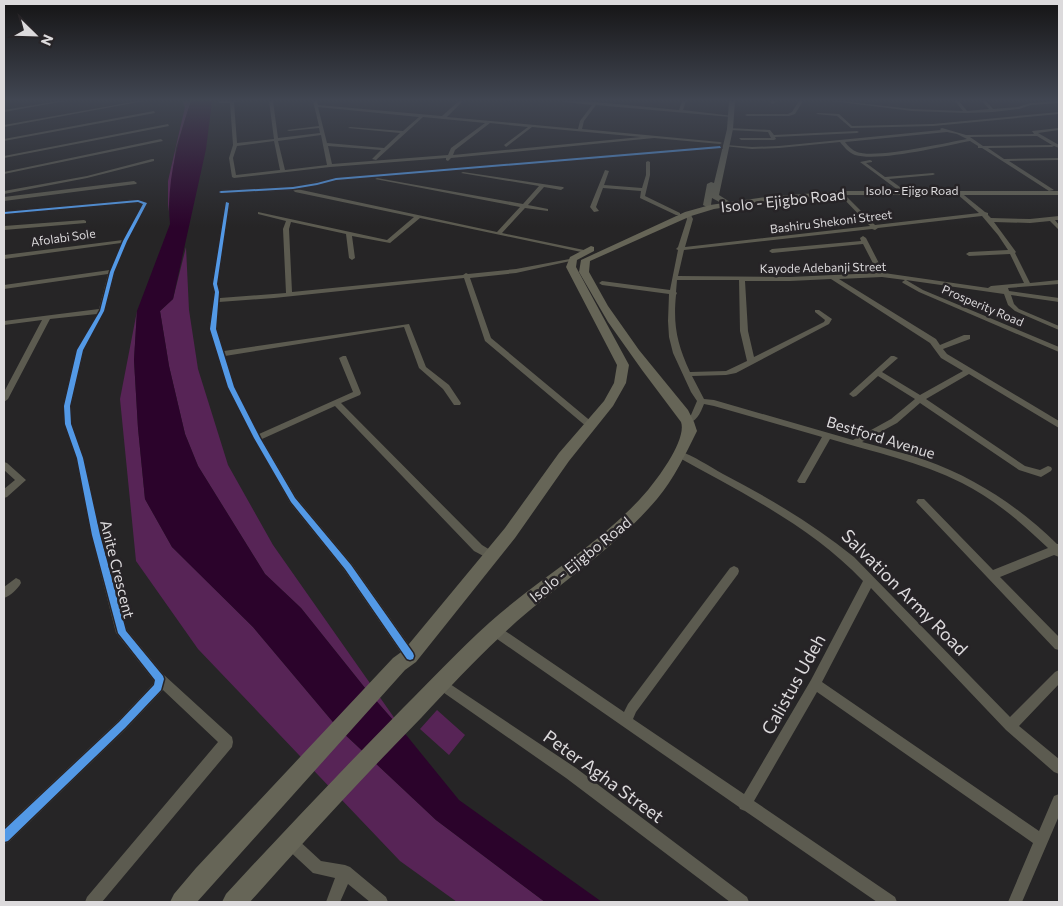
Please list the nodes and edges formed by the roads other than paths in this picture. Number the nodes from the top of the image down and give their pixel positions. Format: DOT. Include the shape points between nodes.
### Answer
graph roads {
  1 [pos="72,143"];
  2 [pos="145,143"];
  3 [pos="249,143"];
  4 [pos="277,143"];
  5 [pos="389,143"];
  6 [pos="461,143"];
  7 [pos="510,143"];
  8 [pos="590,143"];
  9 [pos="708,143"];
  10 [pos="778,143"];
  11 [pos="826,143"];
  12 [pos="843,143"];
  13 [pos="943,143"];
  14 [pos="975,143"];
  15 [pos="325,144"];
  16 [pos="235,145"];
  17 [pos="723,145"];
  18 [pos="506,146"];
  19 [pos="1052,146"];
  20 [pos="780,147"];
  21 [pos="980,147"];
  22 [pos="384,148"];
  23 [pos="4,157"];
  24 [pos="449,157"];
  25 [pos="374,159"];
  26 [pos="1059,159"];
  27 [pos="152,160"];
  28 [pos="1002,160"];
  29 [pos="870,161"];
  30 [pos="648,162"];
  31 [pos="330,166"];
  32 [pos="445,170"];
  33 [pos="475,171"];
  34 [pos="607,171"];
  35 [pos="283,172"];
  36 [pos="4,173"];
  37 [pos="933,174"];
  38 [pos="366,177"];
  39 [pos="885,178"];
  40 [pos="134,183"];
  41 [pos="543,185"];
  42 [pos="601,186"];
  43 [pos="293,188"];
  44 [pos="560,188"];
  45 [pos="644,190"];
  46 [pos="902,190"];
  47 [pos="1057,191"];
  48 [pos="221,192"];
  49 [pos="4,193"];
  50 [pos="959,193"];
  51 [pos="841,194"];
  52 [pos="4,199"];
  53 [pos="726,202"];
  54 [pos="227,203"];
  55 [pos="706,205"];
  56 [pos="522,206"];
  57 [pos="546,210"];
  58 [pos="596,211"];
  59 [pos="260,212"];
  60 [pos="4,214"];
  61 [pos="683,214"];
  62 [pos="986,214"];
  63 [pos="419,216"];
  64 [pos="1059,218"];
  65 [pos="288,220"];
  66 [pos="991,220"];
  67 [pos="1052,220"];
  68 [pos="84,222"];
  69 [pos="4,228"];
  70 [pos="875,228"];
  71 [pos="1059,228"];
  72 [pos="858,230"];
  73 [pos="499,233"];
  74 [pos="349,234"];
  75 [pos="125,241"];
  76 [pos="865,242"];
  77 [pos="679,249"];
  78 [pos="772,251"];
  79 [pos="1012,252"];
  80 [pos="969,254"];
  81 [pos="579,256"];
  82 [pos="4,257"];
  83 [pos="352,258"];
  84 [pos="112,272"];
  85 [pos="466,275"];
  86 [pos="882,275"];
  87 [pos="832,277"];
  88 [pos="675,278"];
  89 [pos="898,278"];
  90 [pos="742,279"];
  91 [pos="602,282"];
  92 [pos="1059,282"];
  93 [pos="1028,285"];
  94 [pos="4,287"];
  95 [pos="1004,287"];
  96 [pos="974,289"];
  97 [pos="674,292"];
  98 [pos="289,294"];
  99 [pos="1007,294"];
  100 [pos="216,300"];
  101 [pos="1059,300"];
  102 [pos="102,311"];
  103 [pos="817,311"];
  104 [pos="47,318"];
  105 [pos="4,323"];
  106 [pos="1059,328"];
  107 [pos="967,337"];
  108 [pos="939,348"];
  109 [pos="1059,350"];
  110 [pos="221,354"];
  111 [pos="637,357"];
  112 [pos="343,358"];
  113 [pos="620,358"];
  114 [pos="894,358"];
  115 [pos="751,361"];
  116 [pos="969,371"];
  117 [pos="878,373"];
  118 [pos="688,374"];
  119 [pos="852,394"];
  120 [pos="920,398"];
  121 [pos="4,399"];
  122 [pos="701,401"];
  123 [pos="336,403"];
  124 [pos="457,403"];
  125 [pos="687,421"];
  126 [pos="590,425"];
  127 [pos="1059,425"];
  128 [pos="828,435"];
  129 [pos="256,438"];
  130 [pos="854,443"];
  131 [pos="679,454"];
  132 [pos="4,465"];
  133 [pos="1048,469"];
  134 [pos="802,481"];
  135 [pos="4,494"];
  136 [pos="921,502"];
  137 [pos="1058,550"];
  138 [pos="491,556"];
  139 [pos="734,571"];
  140 [pos="992,575"];
  141 [pos="869,581"];
  142 [pos="16,582"];
  143 [pos="4,592"];
  144 [pos="494,630"];
  145 [pos="1059,645"];
  146 [pos="405,660"];
  147 [pos="1059,676"];
  148 [pos="160,679"];
  149 [pos="815,684"];
  150 [pos="436,689"];
  151 [pos="626,721"];
  152 [pos="1010,726"];
  153 [pos="1059,767"];
  154 [pos="1059,801"];
  155 [pos="745,804"];
  156 [pos="4,837"];
  157 [pos="1042,841"];
  158 [pos="289,842"];
  159 [pos="345,872"];
  160 [pos="92,902"];
  161 [pos="182,902"];
  162 [pos="234,902"];
  163 [pos="333,902"];
  164 [pos="381,902"];
  165 [pos="742,902"];
  166 [pos="890,902"];
  167 [pos="1015,902"];
  1 -- 23 [label="street"];
  2 -- 36 [label="street"];
  3 -- 16 [label="street"];
  4 -- 35 [label="street"];
  5 -- 22 [label="street"];
  6 -- 24 [label="street"];
  7 -- 18 [label="street"];
  8 -- 24 [label="street"];
  9 -- 17 [label="street"];
  10 -- 20 [label="street"];
  11 -- 20 [label="street"];
  12 -- 13 [label="street" via="854,153 865,154 909,151"];
  14 -- 21 [label="street"];
  15 -- 22 [label="street"];
  15 -- 31 [label="street"];
  16 -- 35 [label="street" via="231,158 234,177"];
  17 -- 20 [label="street"];
  17 -- 33 [label="street"];
  17 -- 53 [label="main road" via="715,195"];
  17 -- 55 [label="main road"];
  19 -- 21 [label="street"];
  21 -- 28 [label="street"];
  22 -- 25 [label="street"];
  24 -- 31 [label="street"];
  24 -- 32 [label="street"];
  26 -- 28 [label="street"];
  27 -- 49 [label="street"];
  28 -- 47 [label="street"];
  29 -- 39 [label="street" via="862,162"];
  30 -- 45 [label="street"];
  31 -- 35 [label="street"];
  32 -- 33 [label="street"];
  32 -- 38 [label="street"];
  33 -- 41 [label="street"];
  34 -- 42 [label="street"];
  37 -- 39 [label="street"];
  38 -- 43 [label="street" via="333,179"];
  38 -- 56 [label="street"];
  39 -- 46 [label="street"];
  40 -- 52 [label="street"];
  41 -- 44 [label="street"];
  41 -- 56 [label="street"];
  42 -- 45 [label="street"];
  42 -- 58 [label="street" via="594,207"];
  43 -- 48 [label="street"];
  43 -- 63 [label="street"];
  45 -- 61 [label="street" via="644,199"];
  46 -- 47 [label="main road, Isolo - Ejigo Road"];
  46 -- 53 [label="main road, Isolo - Ejigo Road" via="814,192"];
  47 -- 50 [label="main road, Isolo - Ejigbo Road"];
  50 -- 51 [label="main road, Isolo - Ejigbo Road"];
  50 -- 62 [label="street"];
  51 -- 61 [label="main road, Isolo - Ejigbo Road" via="766,199"];
  51 -- 70 [label="street"];
  53 -- 55 [label="main road, Isolo - Ejigo Road"];
  54 -- 100 [label="street" via="215,284"];
  55 -- 61 [label="main road, Isolo - Ejigbo Road"];
  56 -- 57 [label="street"];
  56 -- 73 [label="street"];
  59 -- 65 [label="street"];
  60 -- 75 [label="street" via="144,201 145,205"];
  61 -- 77 [label="street" via="690,219"];
  61 -- 81 [label="main road, Isolo - Ejigbo Road"];
  61 -- 111 [label="main road, Isolo - Ejigbo Road" via="584,262 584,272 596,295"];
  62 -- 66 [label="street"];
  62 -- 70 [label="street, Bashiru Shekoni Street"];
  63 -- 73 [label="street"];
  63 -- 74 [label="street" via="388,242"];
  64 -- 67 [label="street"];
  65 -- 74 [label="street"];
  65 -- 98 [label="street"];
  66 -- 67 [label="street"];
  66 -- 79 [label="street"];
  67 -- 71 [label="street"];
  68 -- 69 [label="street"];
  70 -- 72 [label="street, Bashiru Shekoni Street"];
  72 -- 76 [label="street"];
  72 -- 77 [label="street, Bashiru Shekoni Street"];
  73 -- 81 [label="street"];
  74 -- 83 [label="street"];
  75 -- 82 [label="street, Afolabi Sole"];
  75 -- 84 [label="street, Anite Crescent"];
  76 -- 78 [label="street"];
  76 -- 86 [label="street"];
  77 -- 88 [label="street"];
  79 -- 80 [label="street"];
  79 -- 93 [label="street"];
  81 -- 85 [label="street" via="516,271"];
  81 -- 113 [label="main road" via="572,270"];
  84 -- 94 [label="street"];
  84 -- 102 [label="street, Anite Crescent"];
  85 -- 98 [label="street"];
  85 -- 126 [label="street" via="488,339"];
  86 -- 87 [label="street, Kayode Adebanji Street"];
  86 -- 89 [label="street, Kayode Adebanji Street"];
  87 -- 90 [label="street, Kayode Adebanji Street"];
  87 -- 108 [label="street" via="933,341"];
  88 -- 90 [label="street, Kayode Adebanji Street"];
  88 -- 97 [label="street"];
  89 -- 96 [label="street, Kayode Adebanji Street"];
  89 -- 109 [label="street, Prosperity Road"];
  90 -- 115 [label="street" via="744,331"];
  91 -- 97 [label="street"];
  92 -- 93 [label="street"];
  93 -- 95 [label="street"];
  95 -- 96 [label="street"];
  95 -- 99 [label="street"];
  96 -- 99 [label="street, Kayode Adebanji Street"];
  97 -- 118 [label="street" via="674,338"];
  98 -- 100 [label="street"];
  99 -- 101 [label="street, Kayode Adebanji Street"];
  99 -- 106 [label="street" via="1017,310"];
  100 -- 110 [label="street" via="213,329"];
  102 -- 104 [label="street"];
  102 -- 148 [label="street, Anite Crescent" via="80,350 67,406 68,424 80,458 122,634"];
  103 -- 115 [label="street" via="829,319 827,323"];
  104 -- 105 [label="street"];
  104 -- 121 [label="street"];
  107 -- 108 [label="street"];
  108 -- 116 [label="street" via="944,356"];
  110 -- 124 [label="street" via="407,324 423,368 446,387"];
  110 -- 129 [label="street" via="231,387"];
  111 -- 113 [label="main road"];
  111 -- 125 [label="main road, Isolo - Ejigbo Road"];
  112 -- 123 [label="street" via="357,393"];
  113 -- 126 [label="main road" via="623,374 620,383 609,403"];
  114 -- 117 [label="street"];
  115 -- 118 [label="street" via="726,373"];
  116 -- 120 [label="street"];
  116 -- 127 [label="street"];
  117 -- 119 [label="street"];
  117 -- 120 [label="street"];
  118 -- 122 [label="street" via="694,393"];
  120 -- 130 [label="street" via="894,421"];
  120 -- 133 [label="street" via="1022,468 1041,474"];
  122 -- 125 [label="street" via="694,417"];
  122 -- 128 [label="street, Bestford Avenue"];
  123 -- 129 [label="street"];
  123 -- 138 [label="street" via="478,548"];
  125 -- 131 [label="main road, Isolo - Ejigbo Road" via="690,431"];
  126 -- 138 [label="main road"];
  128 -- 130 [label="street, Bestford Avenue"];
  128 -- 134 [label="street"];
  129 -- 146 [label="street" via="292,500 348,567"];
  130 -- 137 [label="street, Bestford Avenue" via="968,481 1026,522"];
  131 -- 141 [label="street, Salvation Army Road" via="800,520 832,544"];
  131 -- 144 [label="main road, Isolo - Ejigbo Road" via="652,495 626,524"];
  132 -- 135 [label="street" via="21,480"];
  136 -- 140 [label="street"];
  137 -- 140 [label="street"];
  138 -- 146 [label="main road"];
  139 -- 151 [label="street" via="632,708"];
  140 -- 145 [label="street"];
  141 -- 149 [label="street, Calistus Udeh"];
  141 -- 152 [label="street, Salvation Army Road"];
  142 -- 143 [label="street"];
  144 -- 150 [label="main road, Isolo - Ejigbo Road"];
  144 -- 151 [label="street"];
  146 -- 161 [label="main road"];
  147 -- 152 [label="street"];
  148 -- 156 [label="street" via="158,687 122,725"];
  148 -- 160 [label="street, Anite Crescent" via="227,742"];
  149 -- 155 [label="street, Calistus Udeh"];
  149 -- 157 [label="street"];
  150 -- 158 [label="main road, Isolo - Ejigbo Road"];
  150 -- 165 [label="street, Peter Agha Street" via="571,773"];
  151 -- 155 [label="street"];
  152 -- 153 [label="street, Salvation Army Road"];
  154 -- 157 [label="street"];
  155 -- 166 [label="street"];
  157 -- 167 [label="street"];
  158 -- 159 [label="street" via="318,868"];
  158 -- 162 [label="main road"];
  159 -- 163 [label="street"];
  159 -- 164 [label="street"];
}
